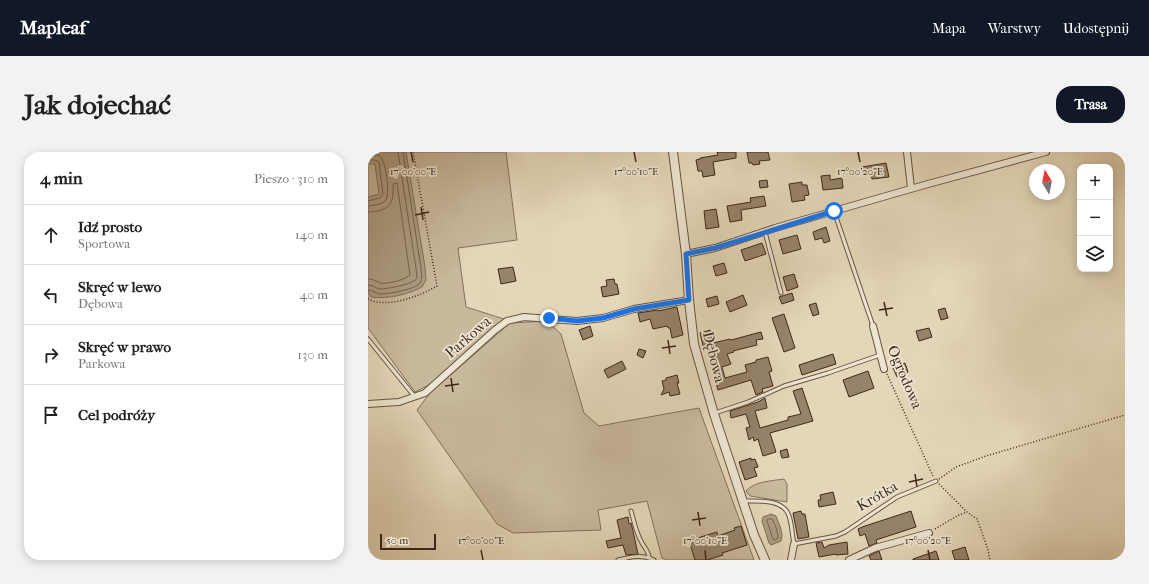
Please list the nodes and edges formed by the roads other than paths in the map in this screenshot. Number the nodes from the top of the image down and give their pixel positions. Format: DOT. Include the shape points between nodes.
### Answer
graph roads {
  1 [pos="673,152"];
  2 [pos="908,152"];
  3 [pos="1046,152"];
  4 [pos="911,188"];
  5 [pos="834,211"];
  6 [pos="765,232"];
  7 [pos="686,254"];
  8 [pos="781,294"];
  9 [pos="689,300"];
  10 [pos="873,326"];
  11 [pos="368,339"];
  12 [pos="880,355"];
  13 [pos="884,369"];
  14 [pos="415,397"];
  15 [pos="368,404"];
  16 [pos="714,414"];
  17 [pos="936,482"];
  18 [pos="743,501"];
  19 [pos="631,511"];
  20 [pos="929,533"];
  21 [pos="794,544"];
  22 [pos="646,558"];
  23 [pos="618,560"];
  24 [pos="654,560"];
  25 [pos="765,560"];
  26 [pos="791,560"];
  27 [pos="849,560"];
  1 -- 7 [label="street, Dębowa"];
  2 -- 4 [label="street"];
  3 -- 4 [label="street"];
  4 -- 5 [label="street"];
  5 -- 6 [label="street"];
  5 -- 10 [label="lane, Ogrodowa"];
  6 -- 7 [label="street"];
  6 -- 8 [label="lane"];
  7 -- 9 [label="street, Dębowa"];
  9 -- 14 [label="street, Parkowa" via="577,321 524,317 507,321 425,393"];
  9 -- 16 [label="street, Dębowa" via="694,344"];
  10 -- 12 [label="street, Ogrodowa"];
  11 -- 14 [label="lane"];
  12 -- 13 [label="street, Ogrodowa"];
  12 -- 16 [label="lane" via="784,386"];
  14 -- 15 [label="street, Parkowa" via="399,402"];
  16 -- 18 [label="street, Dębowa"];
  17 -- 21 [label="lane, Krótka" via="897,497 836,536"];
  18 -- 21 [label="lane" via="782,506 789,514"];
  18 -- 25 [label="street, Dębowa"];
  19 -- 22 [label="lane" via="642,543 649,553"];
  20 -- 27 [label="street" via="875,548"];
  21 -- 26 [label="street"];
  22 -- 23 [label="lane" via="634,556"];
  22 -- 24 [label="lane"];
}
